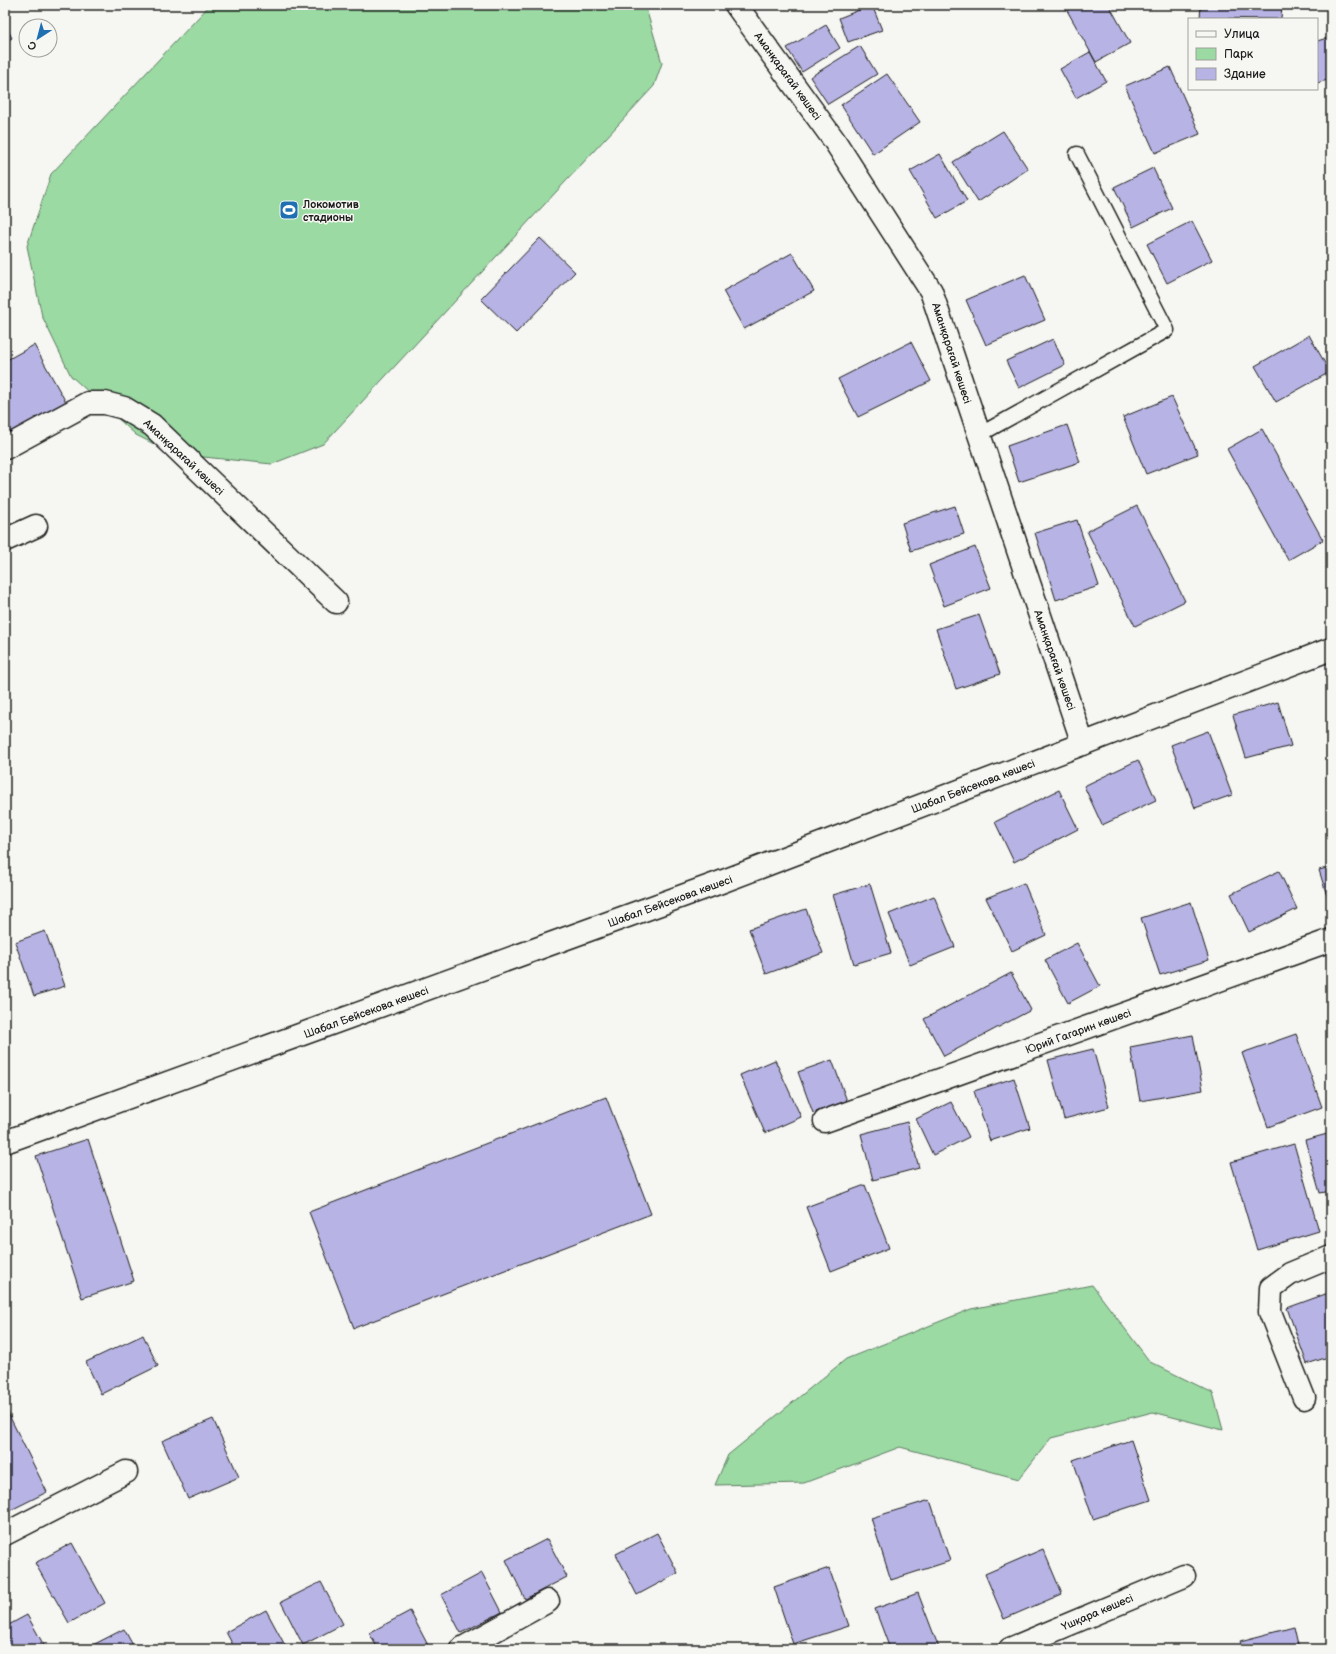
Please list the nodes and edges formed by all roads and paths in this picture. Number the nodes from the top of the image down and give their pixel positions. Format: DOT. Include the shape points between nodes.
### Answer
graph roads {
  1 [pos="736,5"];
  2 [pos="1077,154"];
  3 [pos="980,435"];
  4 [pos="5,448"];
  5 [pos="36,526"];
  6 [pos="5,540"];
  7 [pos="336,602"];
  8 [pos="1331,648"];
  9 [pos="1083,744"];
  10 [pos="1331,940"];
  11 [pos="825,1121"];
  12 [pos="5,1142"];
  13 [pos="1331,1257"];
  14 [pos="1304,1398"];
  15 [pos="126,1472"];
  16 [pos="5,1534"];
  17 [pos="1184,1576"];
  18 [pos="548,1602"];
  19 [pos="461,1649"];
  20 [pos="1010,1649"];
  1 -- 3 [label="street, Аманқарағай көшесі" via="834,140 931,291"];
  2 -- 3 [label="lane" via="1167,330"];
  3 -- 9 [label="street, Аманқарағай көшесі"];
  4 -- 7 [label="street, Аманқарағай көшесі" via="88,403 104,403 124,408 152,425"];
  5 -- 6 [label="street"];
  8 -- 9 [label="street, Шабал Бейсекова көшесі"];
  9 -- 12 [label="street, Шабал Бейсекова көшесі" via="714,885"];
  10 -- 11 [label="street, Юрий Гагарин көшесі"];
  13 -- 14 [label="street" via="1290,1274 1270,1288 1270,1312"];
  15 -- 16 [label="street"];
  17 -- 20 [label="street, Үшқара көшесі"];
  18 -- 19 [label="street"];
}
